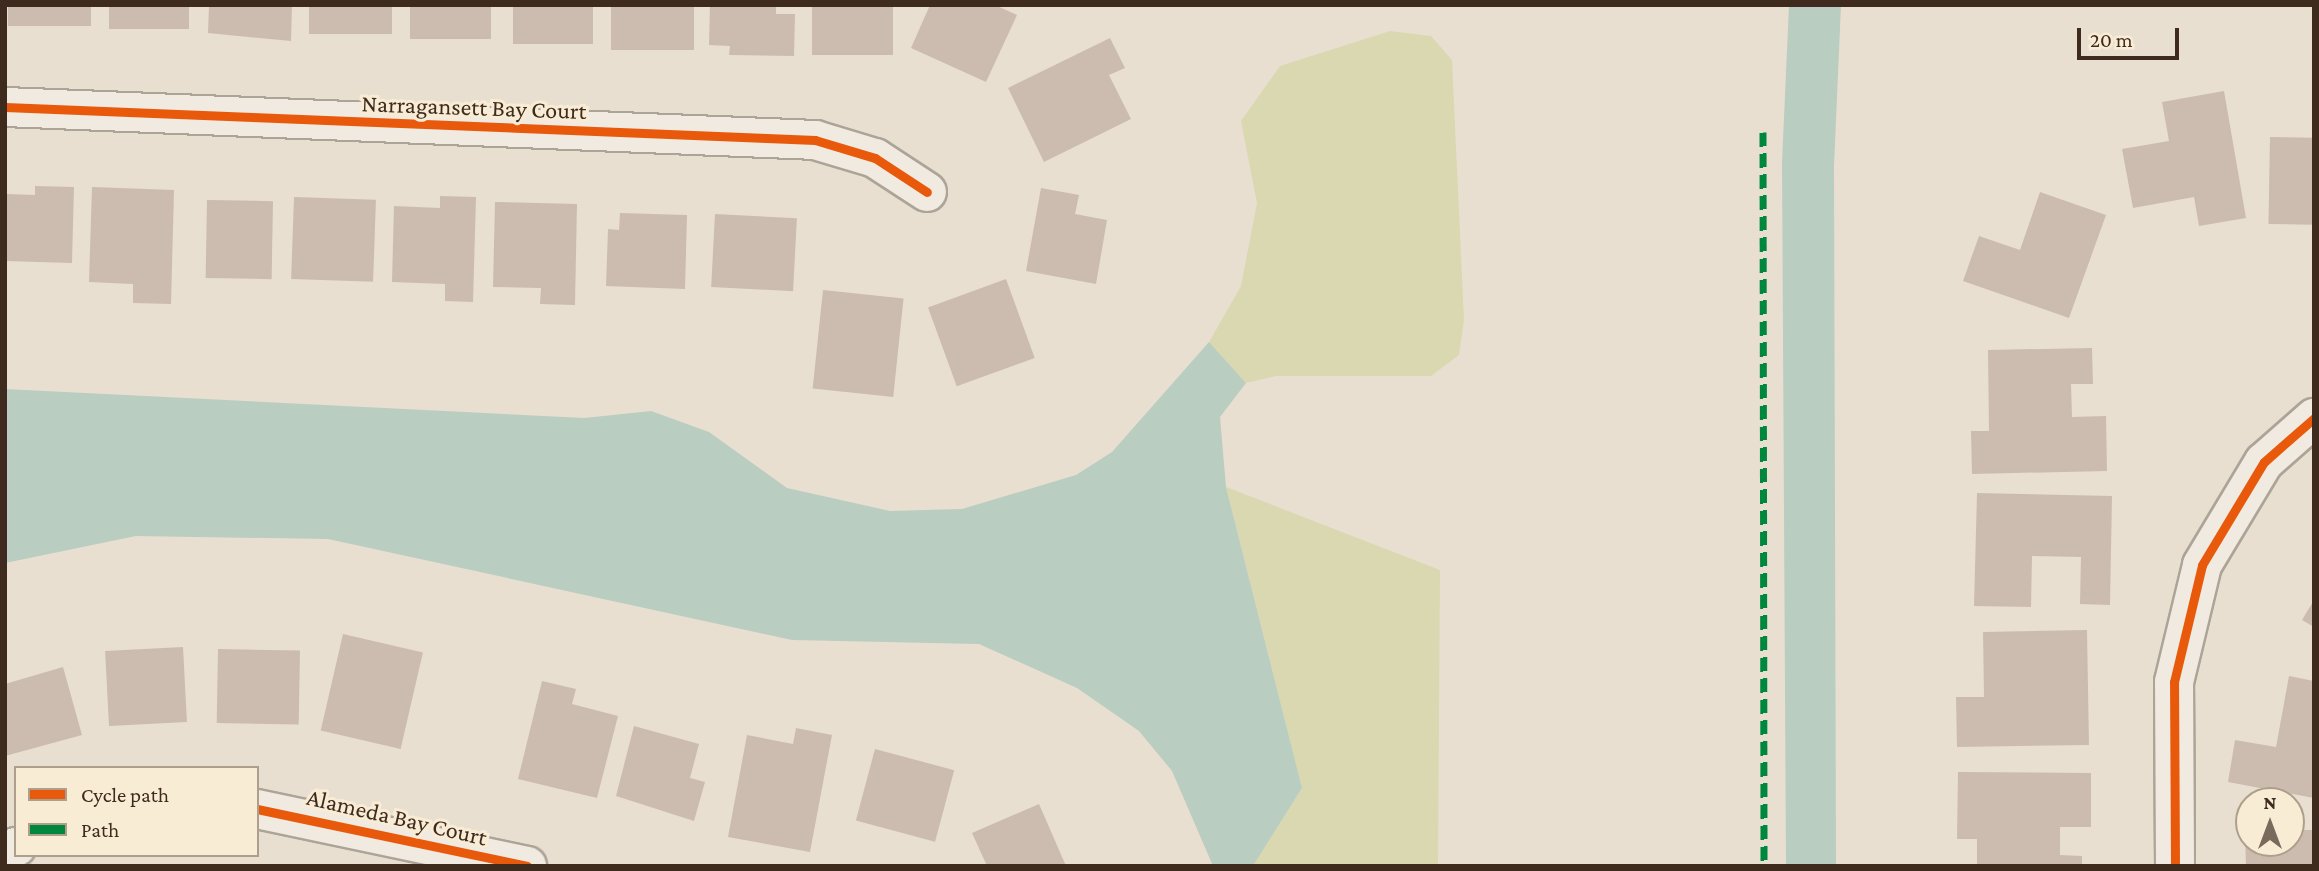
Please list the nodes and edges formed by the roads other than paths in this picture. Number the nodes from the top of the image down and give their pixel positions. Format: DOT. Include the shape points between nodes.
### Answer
graph roads {
  1 [pos="5,107"];
  2 [pos="927,192"];
  3 [pos="2314,418"];
  4 [pos="259,810"];
  5 [pos="527,866"];
  6 [pos="2175,866"];
  1 -- 2 [label="street, Narragansett Bay Court" via="816,140 875,158"];
  3 -- 6 [label="street" via="2264,462 2202,565 2174,682"];
  4 -- 5 [label="street, Alameda Bay Court"];
}
